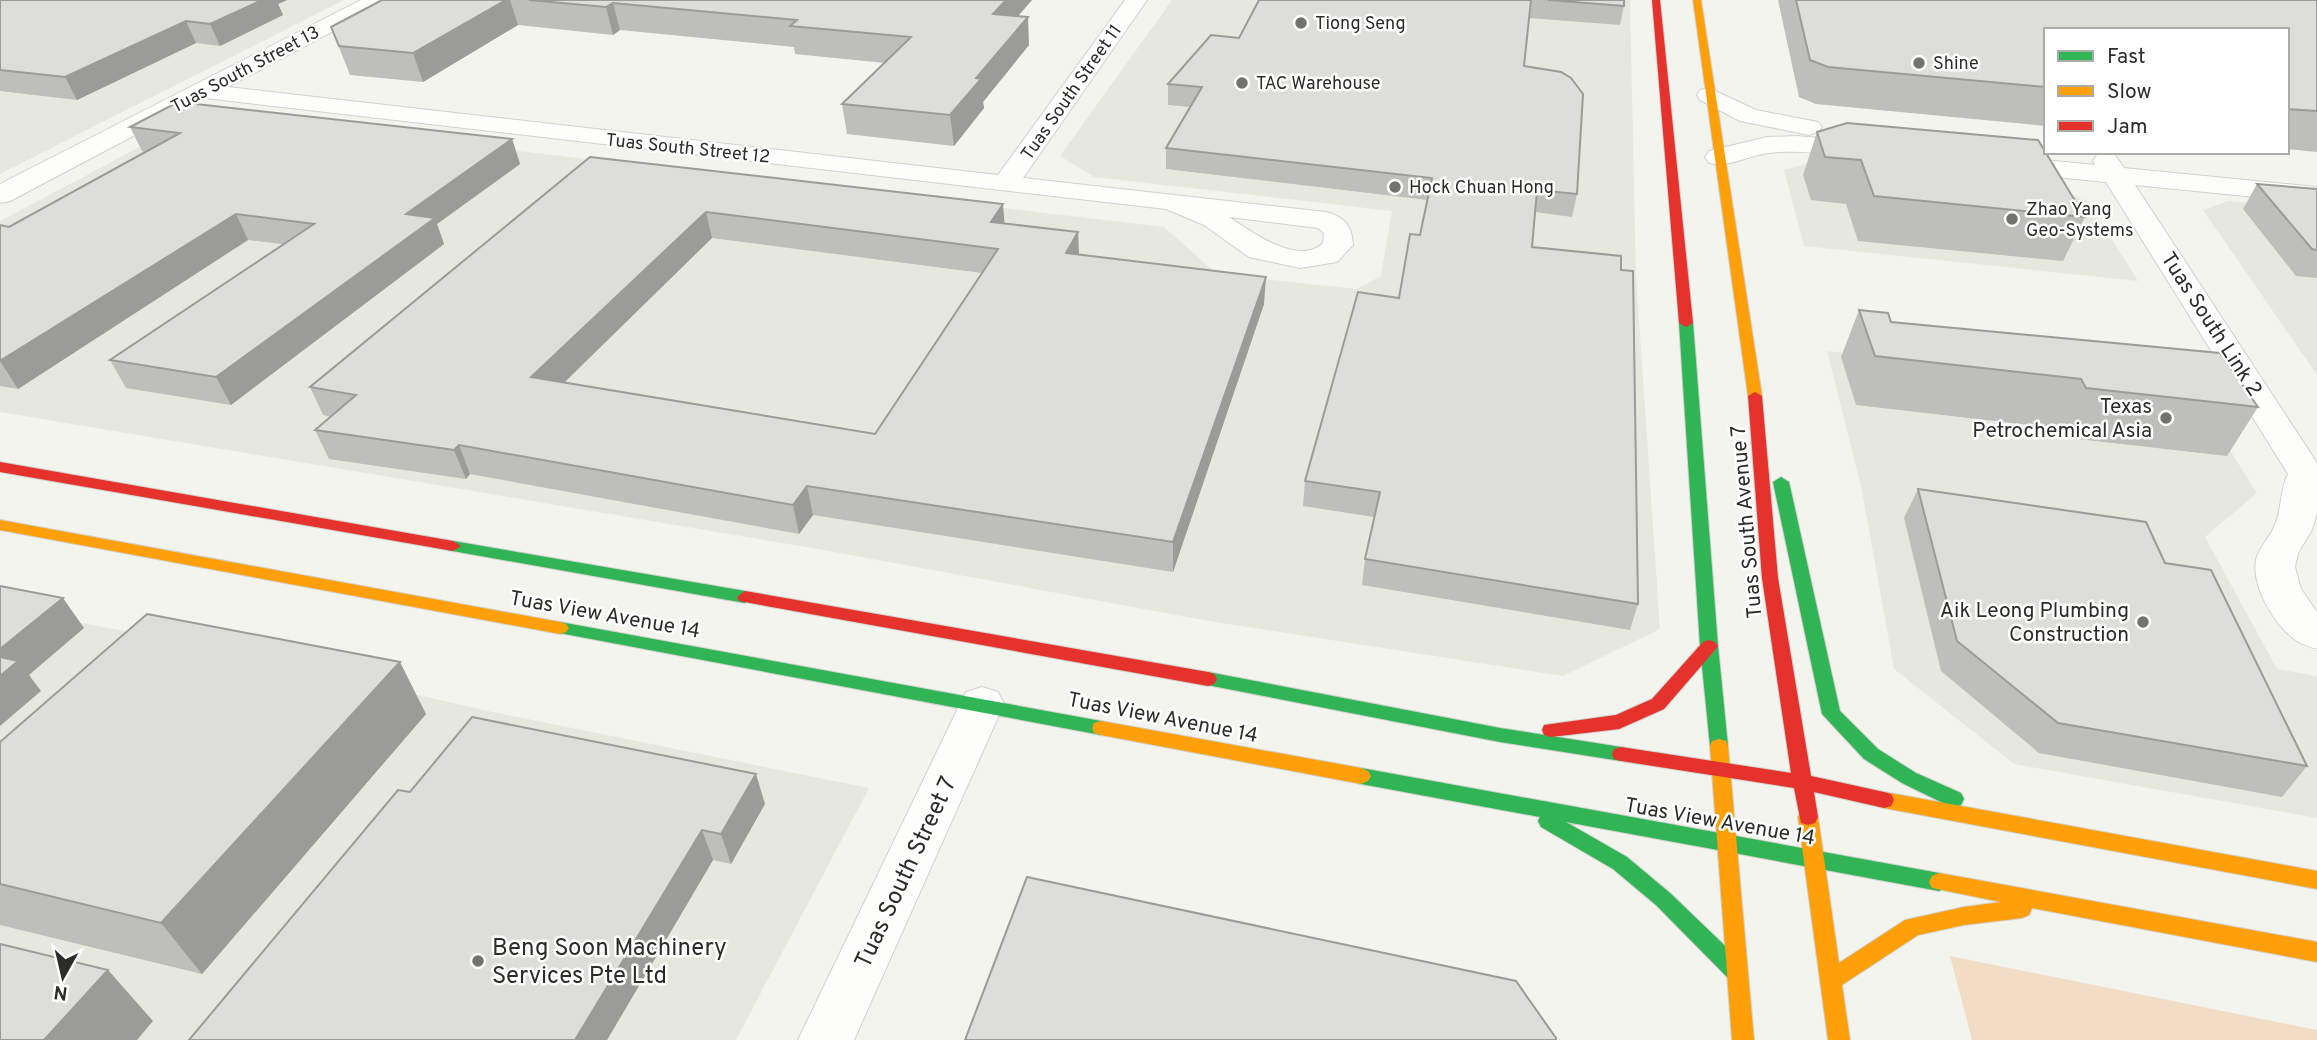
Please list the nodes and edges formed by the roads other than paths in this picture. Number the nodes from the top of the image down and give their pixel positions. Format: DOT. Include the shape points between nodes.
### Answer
graph roads {
  1 [pos="377,0"];
  2 [pos="1136,0"];
  3 [pos="1657,0"];
  4 [pos="1697,0"];
  5 [pos="204,91"];
  6 [pos="1709,95"];
  7 [pos="2044,148"];
  8 [pos="1718,157"];
  9 [pos="2101,160"];
  10 [pos="2317,173"];
  11 [pos="1005,184"];
  12 [pos="0,195"];
  13 [pos="2317,195"];
  14 [pos="1172,202"];
  15 [pos="1759,422"];
  16 [pos="0,467"];
  17 [pos="2312,477"];
  18 [pos="0,525"];
  19 [pos="2317,634"];
  20 [pos="1709,646"];
  21 [pos="982,704"];
  22 [pos="1500,735"];
  23 [pos="1722,770"];
  24 [pos="1802,782"];
  25 [pos="1522,806"];
  26 [pos="2007,823"];
  27 [pos="1729,845"];
  28 [pos="1815,860"];
  29 [pos="2317,880"];
  30 [pos="2063,904"];
  31 [pos="2317,952"];
  32 [pos="1737,972"];
  33 [pos="1831,980"];
  34 [pos="826,1040"];
  35 [pos="1743,1040"];
  36 [pos="1839,1040"];
  1 -- 5 [label="street, Tuas South Street 13"];
  2 -- 11 [label="street, Tuas South Street 11"];
  3 -- 20 [label="street, Tuas South Avenue 7"];
  4 -- 6 [label="street, Tuas South Avenue 7"];
  5 -- 11 [label="street, Tuas South Street 12"];
  5 -- 12 [label="street, Tuas South Street 13"];
  6 -- 8 [label="street, Tuas South Avenue 7"];
  6 -- 8 [label="street" via="1749,116 1884,143 1766,145"];
  7 -- 9 [label="street" via="1986,153"];
  8 -- 15 [label="street, Tuas South Avenue 7"];
  9 -- 10 [label="street"];
  9 -- 13 [label="street"];
  9 -- 17 [label="street, Tuas South Link 2"];
  11 -- 14 [label="street, Tuas South Street 12"];
  14 -- 14 [label="street, Tuas South Street 12" via="1326,221 1338,230 1338,245 1327,256 1300,259 1259,251 1214,219"];
  15 -- 24 [label="street, Tuas South Avenue 7" via="1765,539"];
  15 -- 26 [label="street" via="1774,451 1831,714 1871,754 1900,772"];
  16 -- 22 [label="street, Tuas View Avenue 14" via="1182,673"];
  17 -- 19 [label="street, Tuas South Link 2" via="2298,489 2296,523 2276,555 2274,569 2293,615"];
  18 -- 21 [label="street, Tuas View Avenue 14"];
  20 -- 22 [label="street" via="1658,704 1619,722"];
  20 -- 23 [label="street, Tuas South Avenue 7"];
  21 -- 25 [label="street, Tuas View Avenue 14"];
  21 -- 34 [label="street, Tuas South Street 7"];
  22 -- 23 [label="street, Tuas View Avenue 14"];
  23 -- 24 [label="street, Tuas View Avenue 14"];
  23 -- 27 [label="street, Tuas South Avenue 7"];
  24 -- 26 [label="street, Tuas View Avenue 14"];
  24 -- 28 [label="street, Tuas South Avenue 7"];
  25 -- 27 [label="street, Tuas View Avenue 14"];
  25 -- 32 [label="street" via="1620,863"];
  26 -- 29 [label="street, Tuas View Avenue 14"];
  27 -- 28 [label="street, Tuas View Avenue 14"];
  27 -- 32 [label="street, Tuas South Avenue 7"];
  28 -- 30 [label="street, Tuas View Avenue 14"];
  28 -- 33 [label="street, Tuas South Avenue 7"];
  30 -- 31 [label="street, Tuas View Avenue 14"];
  30 -- 33 [label="street" via="1913,927"];
  32 -- 35 [label="street, Tuas South Avenue 7"];
  33 -- 36 [label="street, Tuas South Avenue 7"];
}
